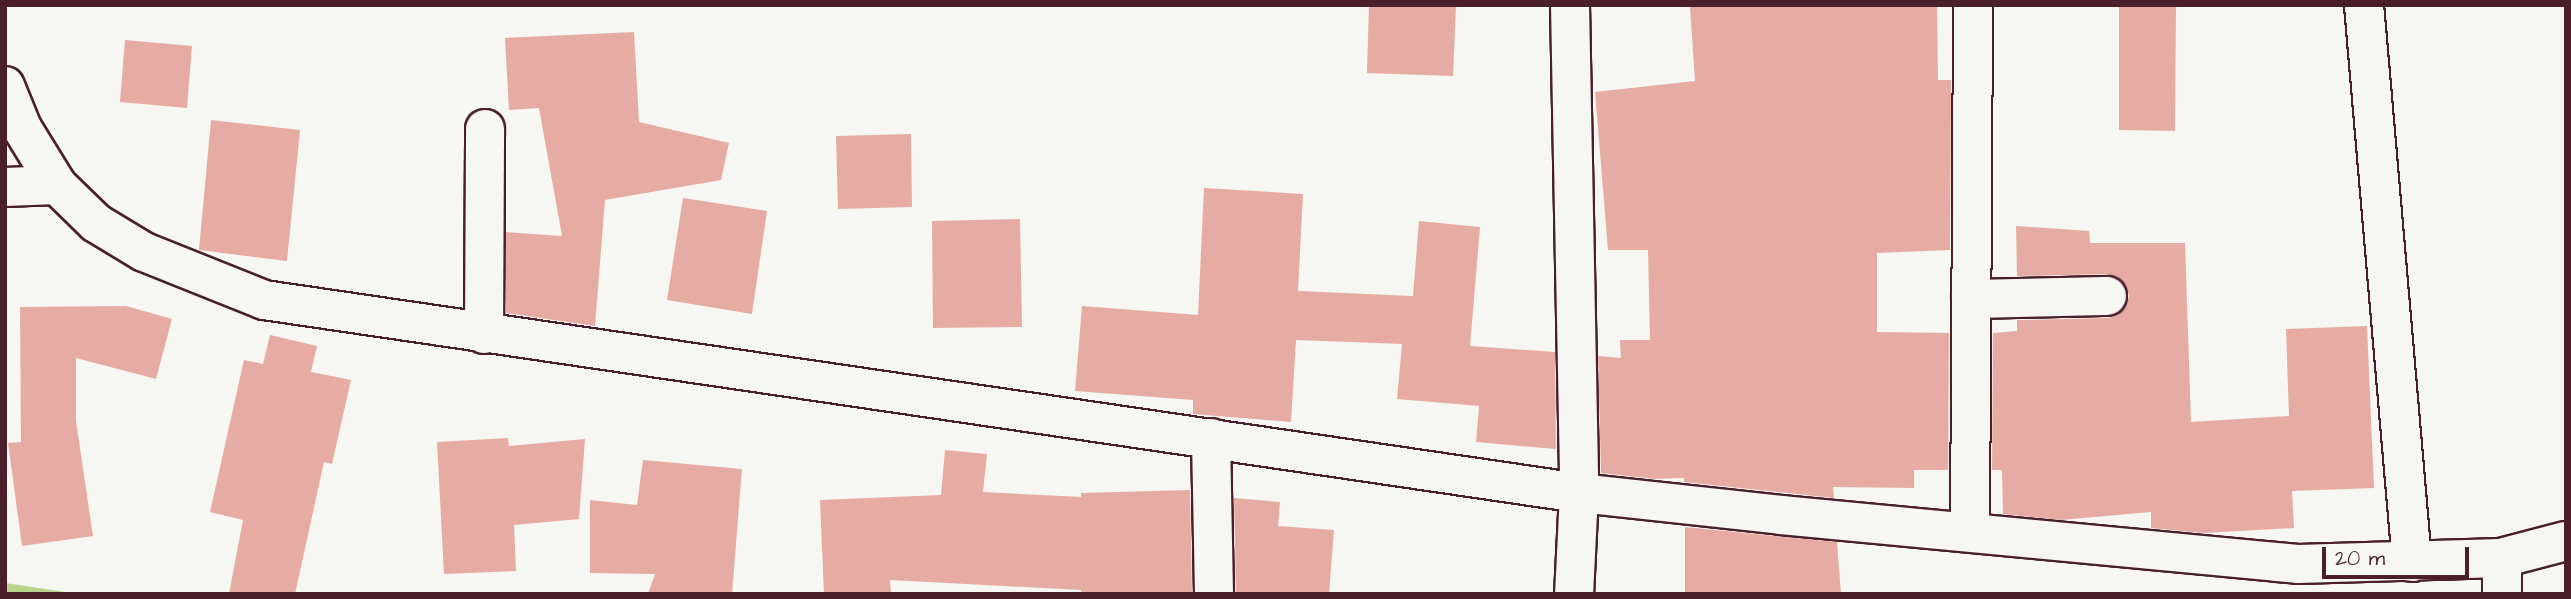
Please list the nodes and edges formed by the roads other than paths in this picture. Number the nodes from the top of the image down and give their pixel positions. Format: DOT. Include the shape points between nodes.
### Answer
graph roads {
  1 [pos="1570,5"];
  2 [pos="1973,5"];
  3 [pos="2364,5"];
  4 [pos="5,86"];
  5 [pos="485,129"];
  6 [pos="57,185"];
  7 [pos="5,187"];
  8 [pos="2107,296"];
  9 [pos="1972,299"];
  10 [pos="484,334"];
  11 [pos="1211,438"];
  12 [pos="1579,493"];
  13 [pos="1970,532"];
  14 [pos="2566,541"];
  15 [pos="2412,562"];
  16 [pos="2501,576"];
  17 [pos="1214,594"];
  18 [pos="1574,594"];
  1 -- 12 [label="street"];
  2 -- 9 [label="street"];
  3 -- 15 [label="street"];
  4 -- 6 [label="street" via="22,128"];
  5 -- 10 [label="street"];
  6 -- 7 [label="street"];
  6 -- 10 [label="street" via="96,223 144,252 264,300"];
  8 -- 9 [label="street"];
  9 -- 13 [label="street"];
  10 -- 11 [label="street"];
  11 -- 12 [label="street"];
  11 -- 17 [label="street"];
  12 -- 13 [label="street"];
  12 -- 18 [label="street"];
  13 -- 15 [label="street" via="2298,564"];
  14 -- 16 [label="street"];
  15 -- 16 [label="street"];
}
